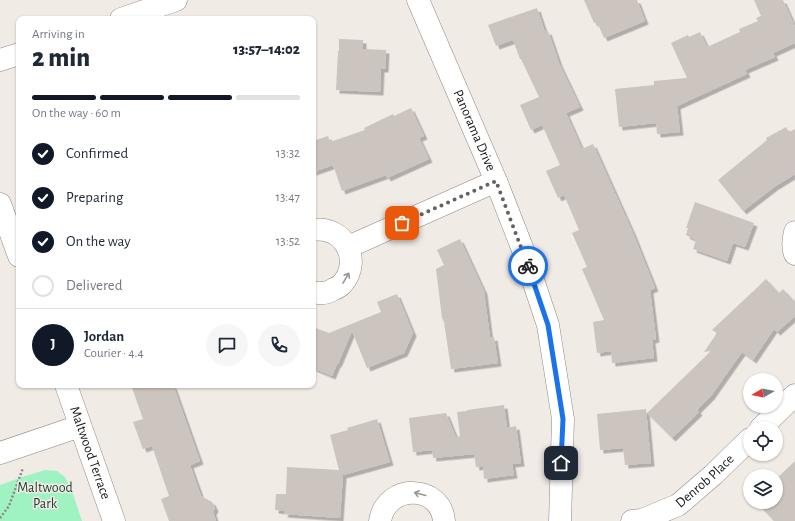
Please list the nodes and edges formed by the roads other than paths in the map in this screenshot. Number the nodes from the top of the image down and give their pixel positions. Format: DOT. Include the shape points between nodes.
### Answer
graph roads {
  1 [pos="176,0"];
  2 [pos="412,0"];
  3 [pos="130,16"];
  4 [pos="16,55"];
  5 [pos="0,60"];
  6 [pos="496,181"];
  7 [pos="0,204"];
  8 [pos="316,229"];
  9 [pos="795,232"];
  10 [pos="348,247"];
  11 [pos="16,248"];
  12 [pos="795,254"];
  13 [pos="316,293"];
  14 [pos="67,388"];
  15 [pos="795,395"];
  16 [pos="768,421"];
  17 [pos="80,426"];
  18 [pos="743,446"];
  19 [pos="0,453"];
  20 [pos="114,521"];
  21 [pos="380,521"];
  22 [pos="444,521"];
  23 [pos="560,521"];
  24 [pos="632,521"];
  1 -- 3 [label="street"];
  2 -- 6 [label="street, Panorama Drive"];
  4 -- 5 [label="street"];
  6 -- 10 [label="street"];
  6 -- 23 [label="street, Panorama Drive" via="548,325 563,419"];
  7 -- 11 [label="street"];
  8 -- 10 [label="street" via="328,230 340,237"];
  9 -- 12 [label="street"];
  13 -- 10 [label="street, one-way" via="330,292 341,285 349,274 351,260"];
  14 -- 17 [label="street, Maltwood Terrace"];
  15 -- 16 [label="street"];
  17 -- 19 [label="street"];
  17 -- 20 [label="street, Maltwood Terrace"];
  18 -- 24 [label="street, Denrob Place" via="678,505 642,520"];
  22 -- 21 [label="street, one-way" via="437,504 426,496 413,492 400,494 389,502 381,513"];
}
